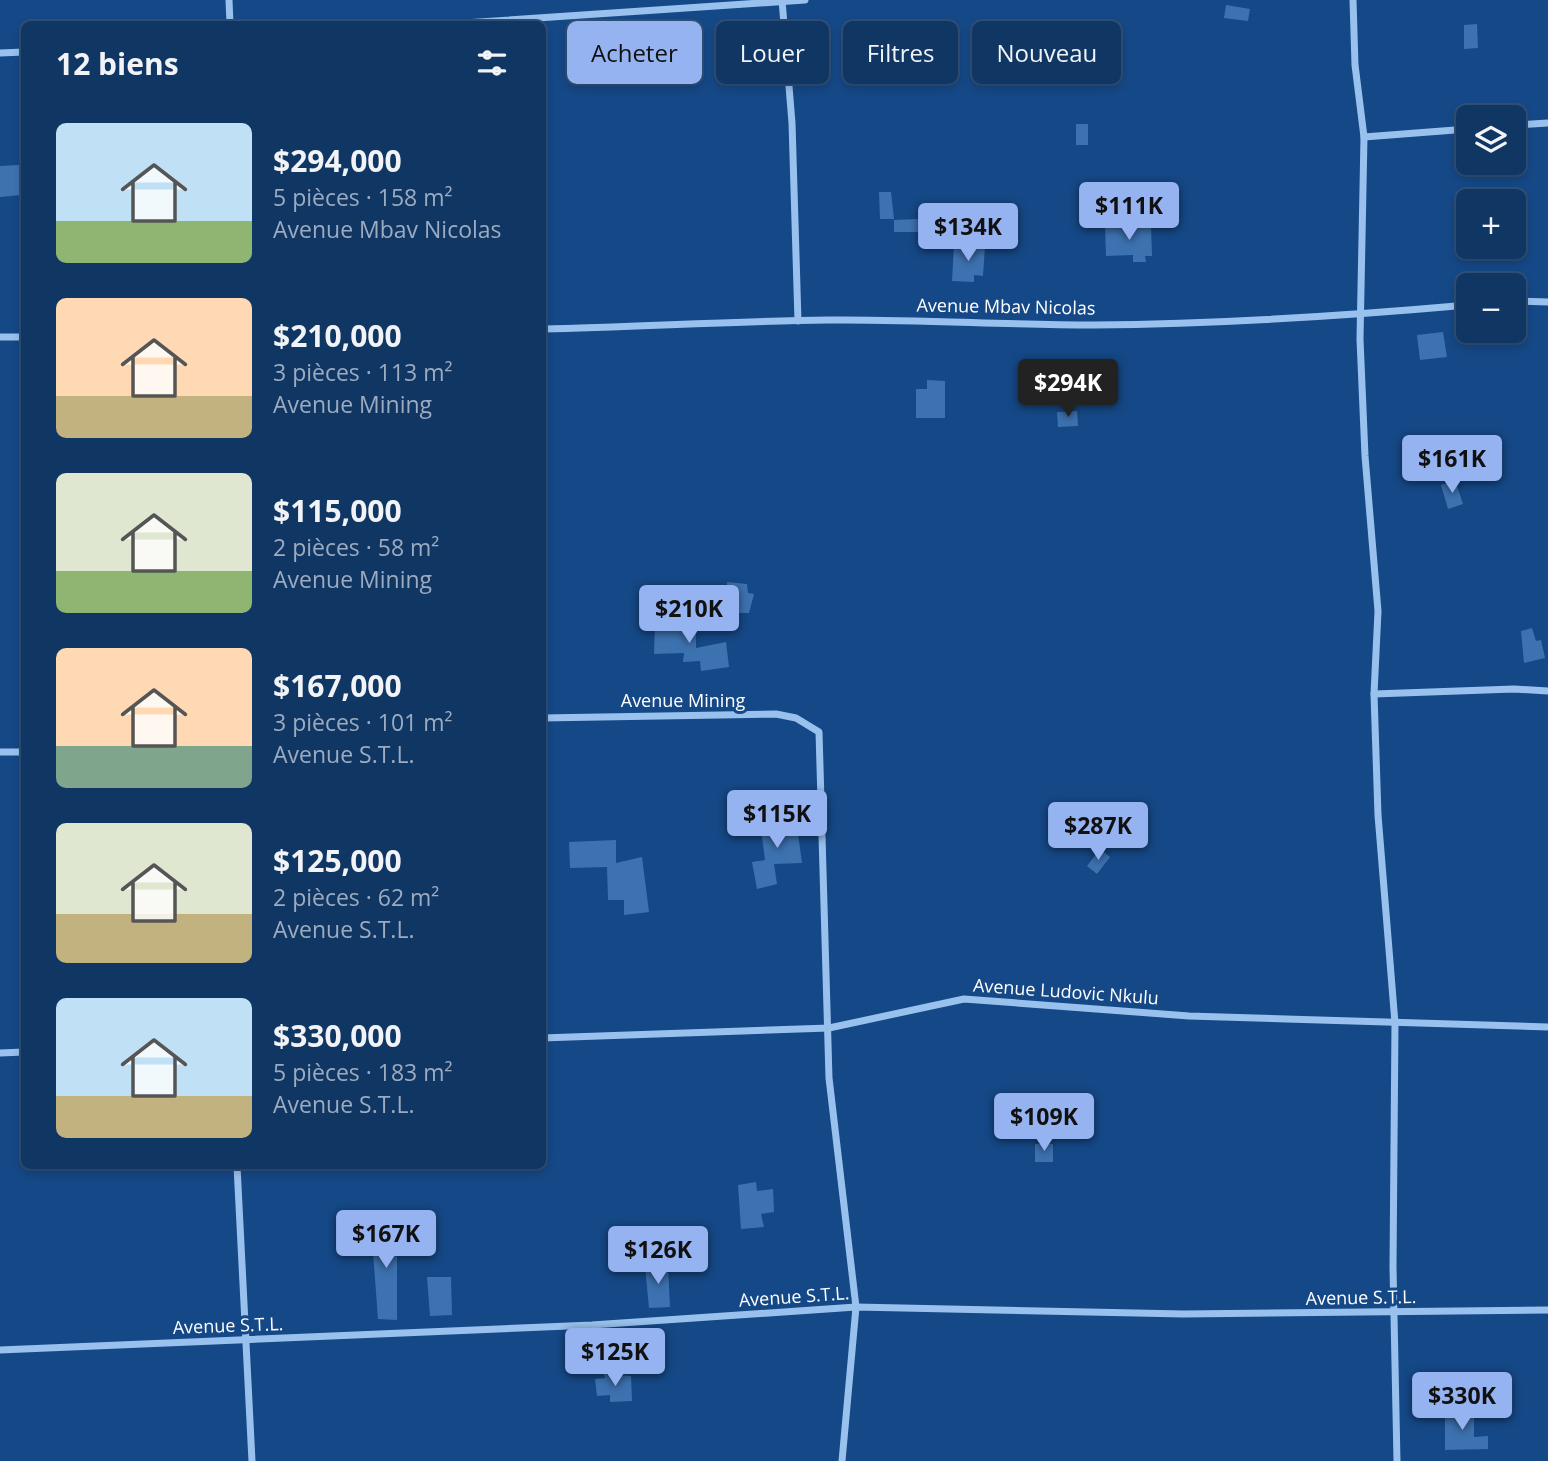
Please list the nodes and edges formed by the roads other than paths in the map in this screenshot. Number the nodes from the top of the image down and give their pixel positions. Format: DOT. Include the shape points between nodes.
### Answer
graph roads {
  1 [pos="229,0"];
  2 [pos="805,0"];
  3 [pos="1353,0"];
  4 [pos="782,1"];
  5 [pos="230,21"];
  6 [pos="492,21"];
  7 [pos="21,52"];
  8 [pos="0,53"];
  9 [pos="1548,123"];
  10 [pos="1526,124"];
  11 [pos="1456,130"];
  12 [pos="1364,137"];
  13 [pos="1526,301"];
  14 [pos="1548,302"];
  15 [pos="1456,306"];
  16 [pos="1363,315"];
  17 [pos="798,321"];
  18 [pos="546,329"];
  19 [pos="0,337"];
  20 [pos="21,337"];
  21 [pos="1548,691"];
  22 [pos="1374,694"];
  23 [pos="546,718"];
  24 [pos="0,752"];
  25 [pos="21,752"];
  26 [pos="1395,1023"];
  27 [pos="1548,1027"];
  28 [pos="829,1028"];
  29 [pos="546,1038"];
  30 [pos="21,1052"];
  31 [pos="0,1054"];
  32 [pos="237,1169"];
  33 [pos="856,1307"];
  34 [pos="1548,1310"];
  35 [pos="1396,1314"];
  36 [pos="244,1340"];
  37 [pos="0,1350"];
  38 [pos="252,1461"];
  39 [pos="842,1461"];
  40 [pos="1396,1461"];
  1 -- 5 [label="street"];
  2 -- 4 [label="street"];
  3 -- 12 [label="street"];
  4 -- 6 [label="street"];
  4 -- 17 [label="street" via="792,123"];
  7 -- 8 [label="street"];
  9 -- 10 [label="street"];
  11 -- 12 [label="street"];
  12 -- 16 [label="street"];
  13 -- 14 [label="street"];
  15 -- 16 [label="street, Avenue Mbav Nicolas"];
  16 -- 17 [label="street, Avenue Mbav Nicolas" via="1091,325 953,319"];
  16 -- 22 [label="street" via="1365,456 1378,611"];
  17 -- 18 [label="street, Avenue Mbav Nicolas"];
  19 -- 20 [label="street"];
  21 -- 22 [label="street"];
  22 -- 26 [label="street" via="1385,937"];
  23 -- 28 [label="street, Avenue Mining" via="776,714 796,718 819,732"];
  24 -- 25 [label="street"];
  26 -- 27 [label="street, Avenue Ludovic Nkulu"];
  26 -- 28 [label="street, Avenue Ludovic Nkulu" via="1189,1016 964,999"];
  26 -- 35 [label="street"];
  28 -- 29 [label="street, Avenue Ludovic Nkulu"];
  28 -- 33 [label="street" via="829,1077"];
  30 -- 31 [label="street"];
  32 -- 36 [label="street"];
  33 -- 35 [label="street, Avenue S.T.L."];
  33 -- 36 [label="street, Avenue S.T.L." via="593,1325"];
  33 -- 39 [label="street"];
  34 -- 35 [label="street, Avenue S.T.L."];
  35 -- 40 [label="street"];
  36 -- 37 [label="street, Avenue S.T.L."];
  36 -- 38 [label="street"];
}
